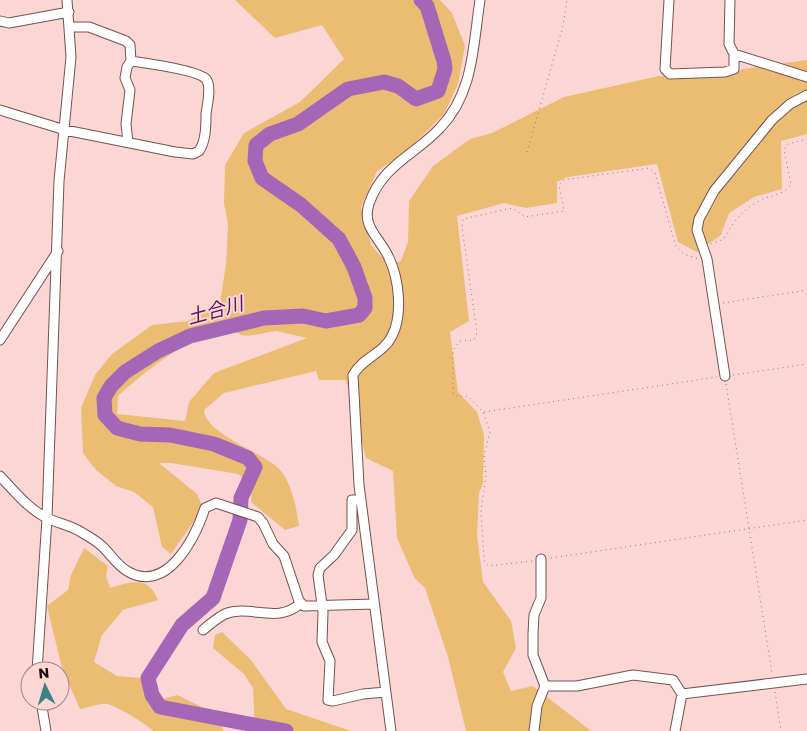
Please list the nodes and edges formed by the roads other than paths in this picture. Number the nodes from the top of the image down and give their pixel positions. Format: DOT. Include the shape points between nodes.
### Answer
graph roads {
  1 [pos="67,0"];
  2 [pos="480,0"];
  3 [pos="669,0"];
  4 [pos="730,0"];
  5 [pos="69,12"];
  6 [pos="0,21"];
  7 [pos="70,27"];
  8 [pos="734,54"];
  9 [pos="131,61"];
  10 [pos="807,77"];
  11 [pos="807,95"];
  12 [pos="0,110"];
  13 [pos="65,130"];
  14 [pos="128,142"];
  15 [pos="58,251"];
  16 [pos="2,328"];
  17 [pos="0,340"];
  18 [pos="725,376"];
  19 [pos="0,476"];
  20 [pos="361,499"];
  21 [pos="46,518"];
  22 [pos="542,559"];
  23 [pos="301,603"];
  24 [pos="374,604"];
  25 [pos="321,606"];
  26 [pos="203,630"];
  27 [pos="38,661"];
  28 [pos="807,679"];
  29 [pos="544,686"];
  30 [pos="386,692"];
  31 [pos="682,694"];
  32 [pos="43,711"];
  33 [pos="46,731"];
  34 [pos="391,731"];
  35 [pos="534,731"];
  36 [pos="675,731"];
  1 -- 5 [label="street"];
  2 -- 20 [label="street" via="471,67 457,106 440,128 392,166 369,204 367,220 395,272 398,320 392,336 380,352 352,374"];
  3 -- 8 [label="street" via="665,69 670,74 726,72 734,69"];
  4 -- 8 [label="street" via="729,44"];
  5 -- 6 [label="street" via="9,23"];
  5 -- 7 [label="street"];
  7 -- 9 [label="street" via="89,27 126,41 130,45"];
  7 -- 13 [label="street"];
  8 -- 10 [label="street"];
  9 -- 14 [label="street" via="125,78 130,90 126,124"];
  9 -- 14 [label="street" via="200,75 206,79 208,88 205,131 202,147 196,153"];
  11 -- 18 [label="street" via="790,104 772,120 714,191 699,219 697,230 707,259"];
  12 -- 13 [label="street"];
  13 -- 14 [label="street"];
  13 -- 15 [label="street" via="59,181"];
  15 -- 16 [label="street"];
  15 -- 21 [label="street"];
  16 -- 17 [label="street"];
  19 -- 21 [label="street"];
  20 -- 24 [label="street"];
  20 -- 25 [label="street" via="352,500 352,530 320,568"];
  21 -- 23 [label="street" via="68,525 102,545 128,572 153,576 168,570 188,546 205,508 216,503 231,507 258,517 263,523 273,544 284,556"];
  21 -- 27 [label="street"];
  22 -- 29 [label="street" via="541,598 534,615 533,655"];
  23 -- 25 [label="street" via="304,606"];
  23 -- 26 [label="street" via="286,613 227,614"];
  24 -- 25 [label="street"];
  24 -- 30 [label="street"];
  25 -- 30 [label="street" via="322,642 330,661 328,700 333,702"];
  28 -- 31 [label="street"];
  29 -- 31 [label="street" via="577,686 633,675 673,680"];
  29 -- 35 [label="street"];
  30 -- 34 [label="street"];
  31 -- 36 [label="street"];
  32 -- 33 [label="street"];
}
